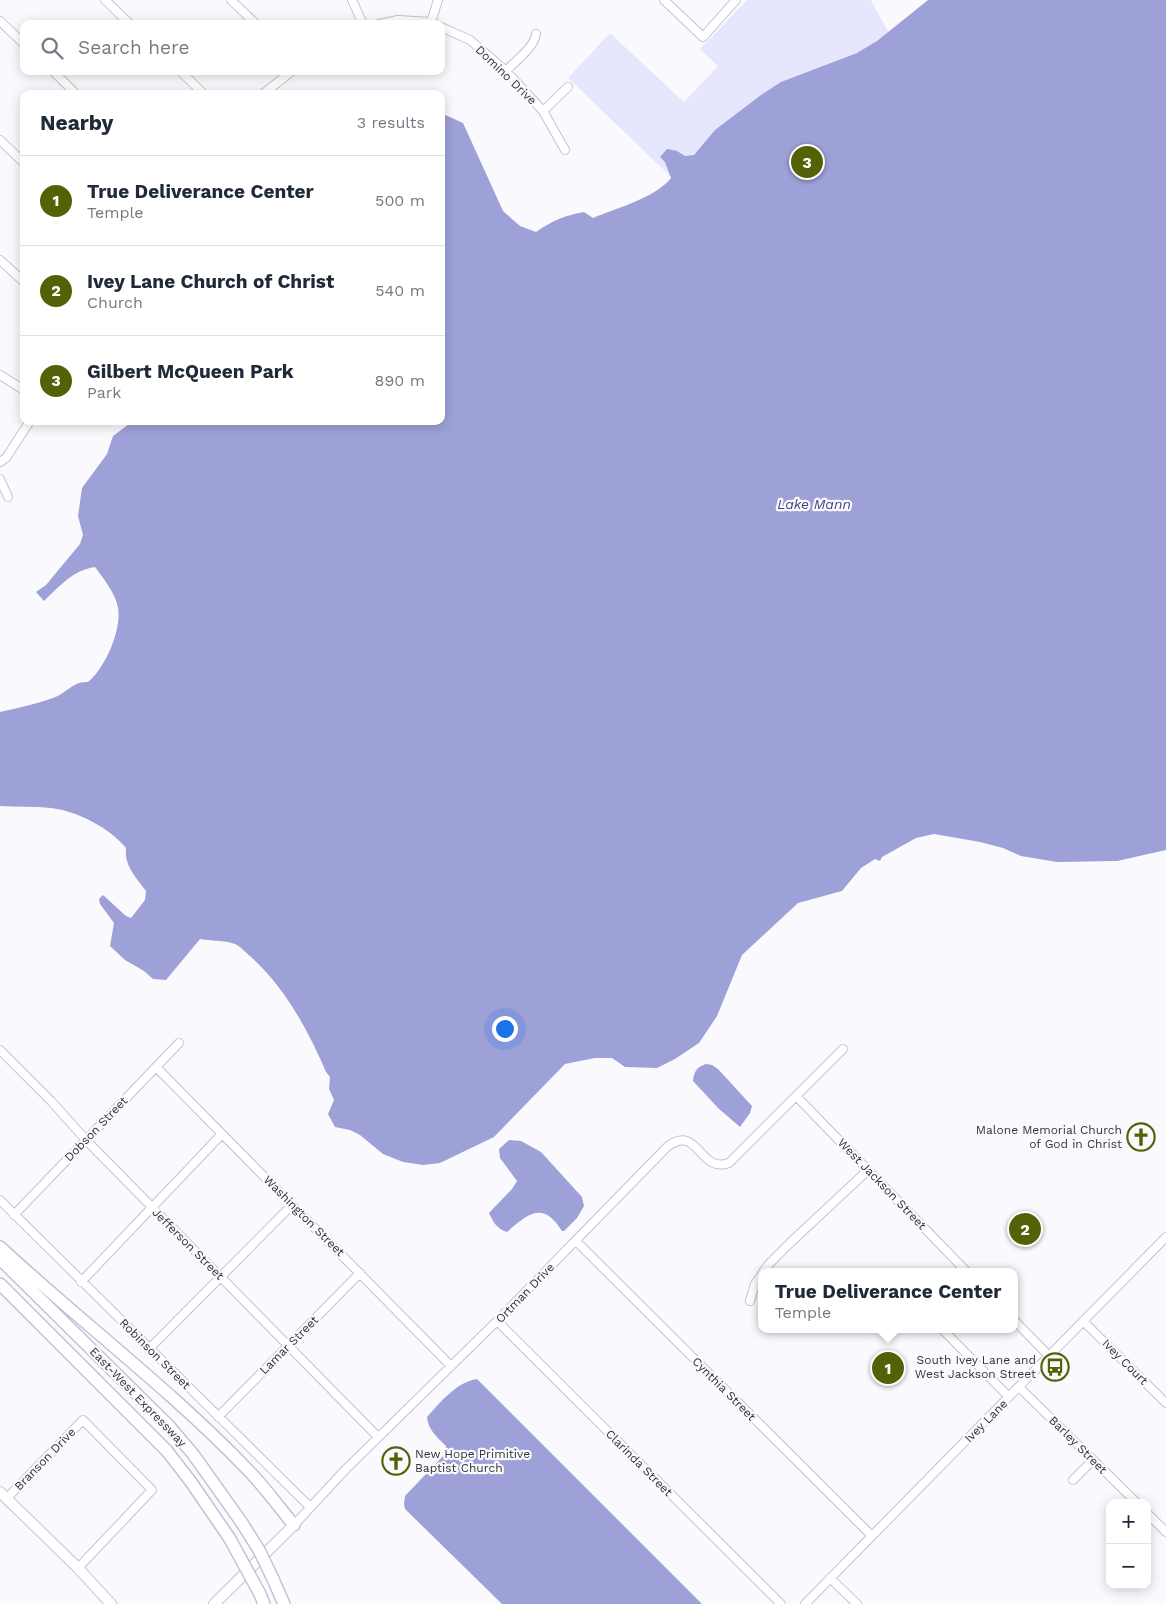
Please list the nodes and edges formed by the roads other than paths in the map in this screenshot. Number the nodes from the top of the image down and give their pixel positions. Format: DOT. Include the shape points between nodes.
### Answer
graph roads {
  1 [pos="105,0"];
  2 [pos="232,0"];
  3 [pos="352,0"];
  4 [pos="438,0"];
  5 [pos="664,0"];
  6 [pos="736,0"];
  7 [pos="126,20"];
  8 [pos="252,20"];
  9 [pos="361,20"];
  10 [pos="434,20"];
  11 [pos="0,21"];
  12 [pos="445,29"];
  13 [pos="536,34"];
  14 [pos="20,40"];
  15 [pos="506,71"];
  16 [pos="57,75"];
  17 [pos="184,75"];
  18 [pos="287,75"];
  19 [pos="568,87"];
  20 [pos="72,90"];
  21 [pos="200,90"];
  22 [pos="268,90"];
  23 [pos="543,111"];
  24 [pos="0,140"];
  25 [pos="565,150"];
  26 [pos="20,159"];
  27 [pos="0,260"];
  28 [pos="20,278"];
  29 [pos="0,375"];
  30 [pos="20,388"];
  31 [pos="27,425"];
  32 [pos="0,462"];
  33 [pos="0,479"];
  34 [pos="8,497"];
  35 [pos="179,1043"];
  36 [pos="843,1049"];
  37 [pos="0,1050"];
  38 [pos="156,1067"];
  39 [pos="796,1096"];
  40 [pos="222,1134"];
  41 [pos="86,1140"];
  42 [pos="868,1170"];
  43 [pos="0,1200"];
  44 [pos="292,1205"];
  45 [pos="152,1208"];
  46 [pos="14,1215"];
  47 [pos="1166,1238"];
  48 [pos="576,1241"];
  49 [pos="0,1247"];
  50 [pos="0,1259"];
  51 [pos="766,1268"];
  52 [pos="963,1268"];
  53 [pos="360,1273"];
  54 [pos="220,1277"];
  55 [pos="758,1280"];
  56 [pos="82,1282"];
  57 [pos="0,1284"];
  58 [pos="750,1301"];
  59 [pos="497,1321"];
  60 [pos="1083,1321"];
  61 [pos="1018,1324"];
  62 [pos="946,1333"];
  63 [pos="288,1346"];
  64 [pos="149,1349"];
  65 [pos="1049,1356"];
  66 [pos="451,1366"];
  67 [pos="1019,1387"];
  68 [pos="1009,1397"];
  69 [pos="1166,1403"];
  70 [pos="218,1417"];
  71 [pos="378,1437"];
  72 [pos="1093,1460"];
  73 [pos="1073,1480"];
  74 [pos="3,1495"];
  75 [pos="1133,1499"];
  76 [pos="310,1507"];
  77 [pos="1151,1521"];
  78 [pos="294,1525"];
  79 [pos="1166,1532"];
  80 [pos="872,1536"];
  81 [pos="78,1568"];
  82 [pos="830,1578"];
  83 [pos="262,1599"];
  84 [pos="111,1604"];
  85 [pos="214,1604"];
  86 [pos="284,1604"];
  87 [pos="781,1604"];
  88 [pos="805,1604"];
  89 [pos="856,1604"];
  1 -- 7 [label="street"];
  2 -- 8 [label="street"];
  3 -- 9 [label="street"];
  4 -- 10 [label="street"];
  5 -- 6 [label="street" via="703,37"];
  11 -- 14 [label="street"];
  12 -- 15 [label="street, Domino Drive" via="470,40"];
  13 -- 15 [label="street" via="532,45"];
  15 -- 23 [label="street, Domino Drive"];
  16 -- 20 [label="street"];
  17 -- 21 [label="street"];
  18 -- 22 [label="street"];
  19 -- 23 [label="street"];
  23 -- 25 [label="street, Domino Drive"];
  24 -- 26 [label="street"];
  27 -- 28 [label="street"];
  29 -- 30 [label="street"];
  31 -- 32 [label="street"];
  33 -- 34 [label="street"];
  35 -- 38 [label="street, Dobson Street"];
  36 -- 39 [label="street, Ortman Drive"];
  37 -- 41 [label="street, Jefferson Street"];
  38 -- 40 [label="street, Washington Street"];
  38 -- 41 [label="street, Dobson Street"];
  39 -- 42 [label="street, West Jackson Street"];
  39 -- 48 [label="street, Ortman Drive" via="729,1163 715,1164 691,1142 685,1139 675,1141"];
  40 -- 44 [label="street, Washington Street"];
  40 -- 45 [label="street"];
  41 -- 45 [label="street, Jefferson Street"];
  41 -- 46 [label="street, Dobson Street"];
  42 -- 51 [label="street"];
  42 -- 52 [label="street, West Jackson Street"];
  43 -- 46 [label="street, Robinson Street"];
  44 -- 53 [label="street, Washington Street"];
  44 -- 54 [label="street"];
  45 -- 54 [label="street, Jefferson Street"];
  45 -- 56 [label="street"];
  46 -- 56 [label="street, Robinson Street"];
  47 -- 60 [label="street, Ivey Lane"];
  48 -- 59 [label="street, Ortman Drive"];
  48 -- 80 [label="street, Cynthia Street"];
  49 -- 78 [label="highway" via="204,1426 249,1470"];
  50 -- 86 [label="highway, East-West Expressway, bridge" via="169,1426 193,1454 259,1550"];
  53 -- 63 [label="street, Lamar Street"];
  53 -- 66 [label="street, Washington Street"];
  54 -- 63 [label="street, Jefferson Street"];
  54 -- 64 [label="street"];
  55 -- 58 [label="street"];
  56 -- 64 [label="street, Robinson Street"];
  57 -- 83 [label="highway, East-West Expressway, bridge" via="166,1451 192,1482 230,1539"];
  59 -- 66 [label="street, Ortman Drive"];
  59 -- 87 [label="street, Clarinda Street"];
  60 -- 65 [label="street, Ivey Lane"];
  60 -- 69 [label="street, Ivey Court"];
  61 -- 65 [label="street"];
  62 -- 68 [label="street"];
  63 -- 70 [label="street, Lamar Street"];
  63 -- 71 [label="street, Jefferson Street"];
  64 -- 70 [label="street, Robinson Street"];
  65 -- 67 [label="street, Ivey Lane"];
  66 -- 71 [label="street, Ortman Drive"];
  67 -- 68 [label="street, Ivey Lane"];
  67 -- 72 [label="street, Barley Street"];
  68 -- 80 [label="street, Ivey Lane"];
  70 -- 76 [label="street, Robinson Street"];
  71 -- 76 [label="street, Ortman Drive"];
  72 -- 73 [label="street"];
  72 -- 75 [label="street, Barley Street"];
  74 -- 81 [label="main road"];
  74 -- 81 [label="street, Branson Drive" via="83,1420 152,1490"];
  76 -- 78 [label="street, Ortman Drive"];
  77 -- 79 [label="street"];
  78 -- 85 [label="main road, Ortman Drive"];
  80 -- 82 [label="street, Ivey Lane"];
  81 -- 84 [label="main road"];
  82 -- 88 [label="street, Ivey Lane"];
  82 -- 89 [label="street"];
}
